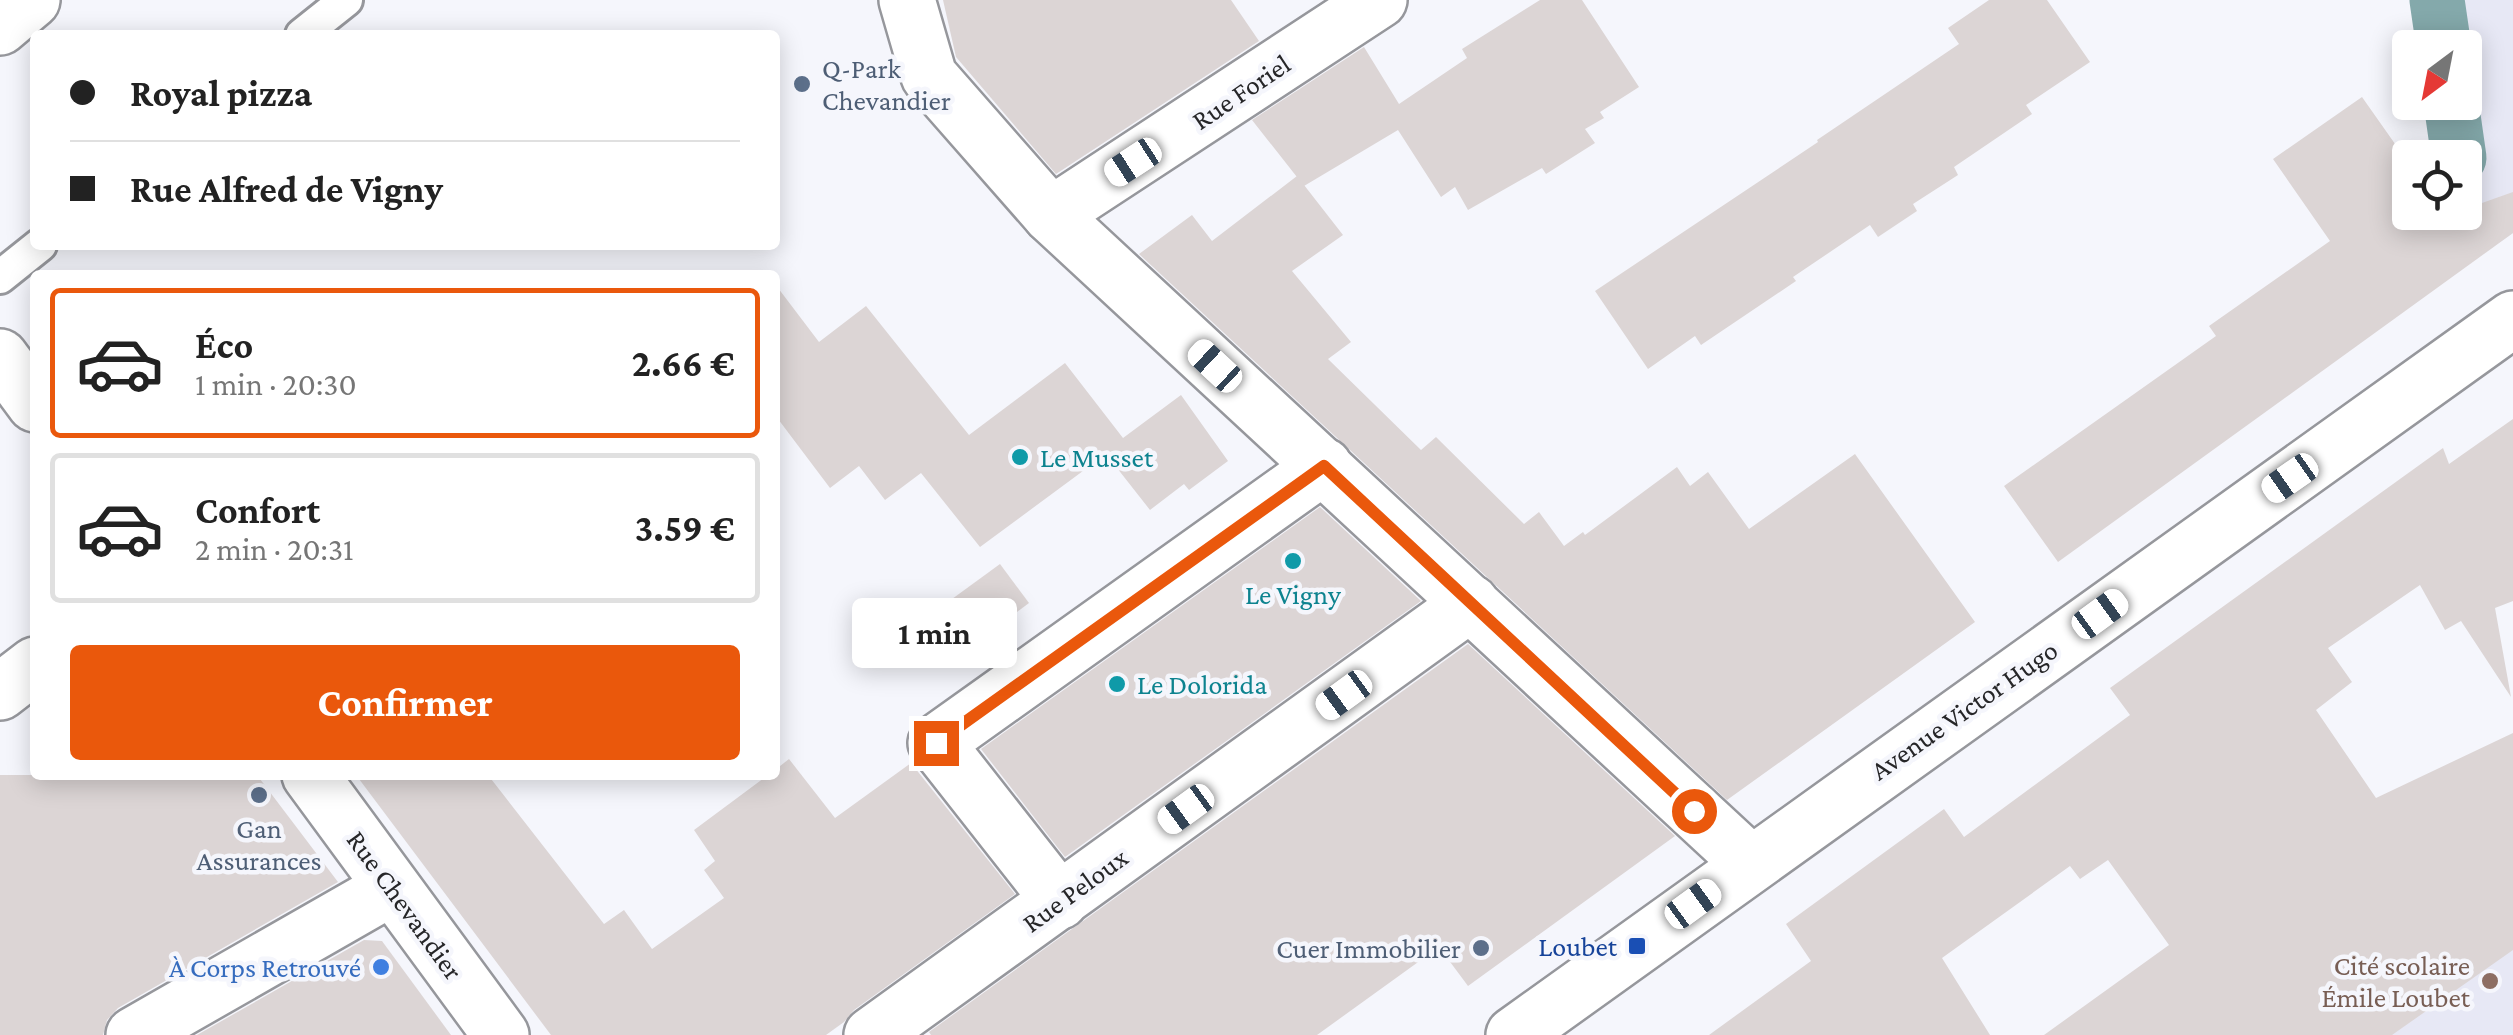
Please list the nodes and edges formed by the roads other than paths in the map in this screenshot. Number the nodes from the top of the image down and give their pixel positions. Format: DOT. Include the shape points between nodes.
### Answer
graph roads {
  1 [pos="346,0"];
  2 [pos="907,0"];
  3 [pos="1380,0"];
  4 [pos="308,30"];
  5 [pos="1051,215"];
  6 [pos="34,250"];
  7 [pos="0,277"];
  8 [pos="2513,319"];
  9 [pos="0,357"];
  10 [pos="30,397"];
  11 [pos="1324,466"];
  12 [pos="1471,603"];
  13 [pos="30,669"];
  14 [pos="0,692"];
  15 [pos="314,780"];
  16 [pos="1750,862"];
  17 [pos="392,888"];
  18 [pos="1060,901"];
  19 [pos="894,1029"];
  20 [pos="134,1035"];
  21 [pos="501,1035"];
  22 [pos="1514,1035"];
  1 -- 4 [label="lane"];
  2 -- 5 [label="street" via="929,76"];
  3 -- 5 [label="street, Rue Foriel"];
  5 -- 11 [label="street"];
  6 -- 7 [label="lane"];
  8 -- 16 [label="street, Avenue Victor Hugo"];
  9 -- 10 [label="street"];
  11 -- 12 [label="street"];
  11 -- 18 [label="street" via="936,743"];
  12 -- 16 [label="street"];
  12 -- 18 [label="street, Rue Peloux"];
  13 -- 14 [label="street"];
  15 -- 17 [label="street, Rue Chevandier"];
  16 -- 22 [label="street, Avenue Victor Hugo"];
  17 -- 20 [label="street"];
  17 -- 21 [label="street, Rue Chevandier"];
  18 -- 19 [label="street, Rue Peloux"];
}
